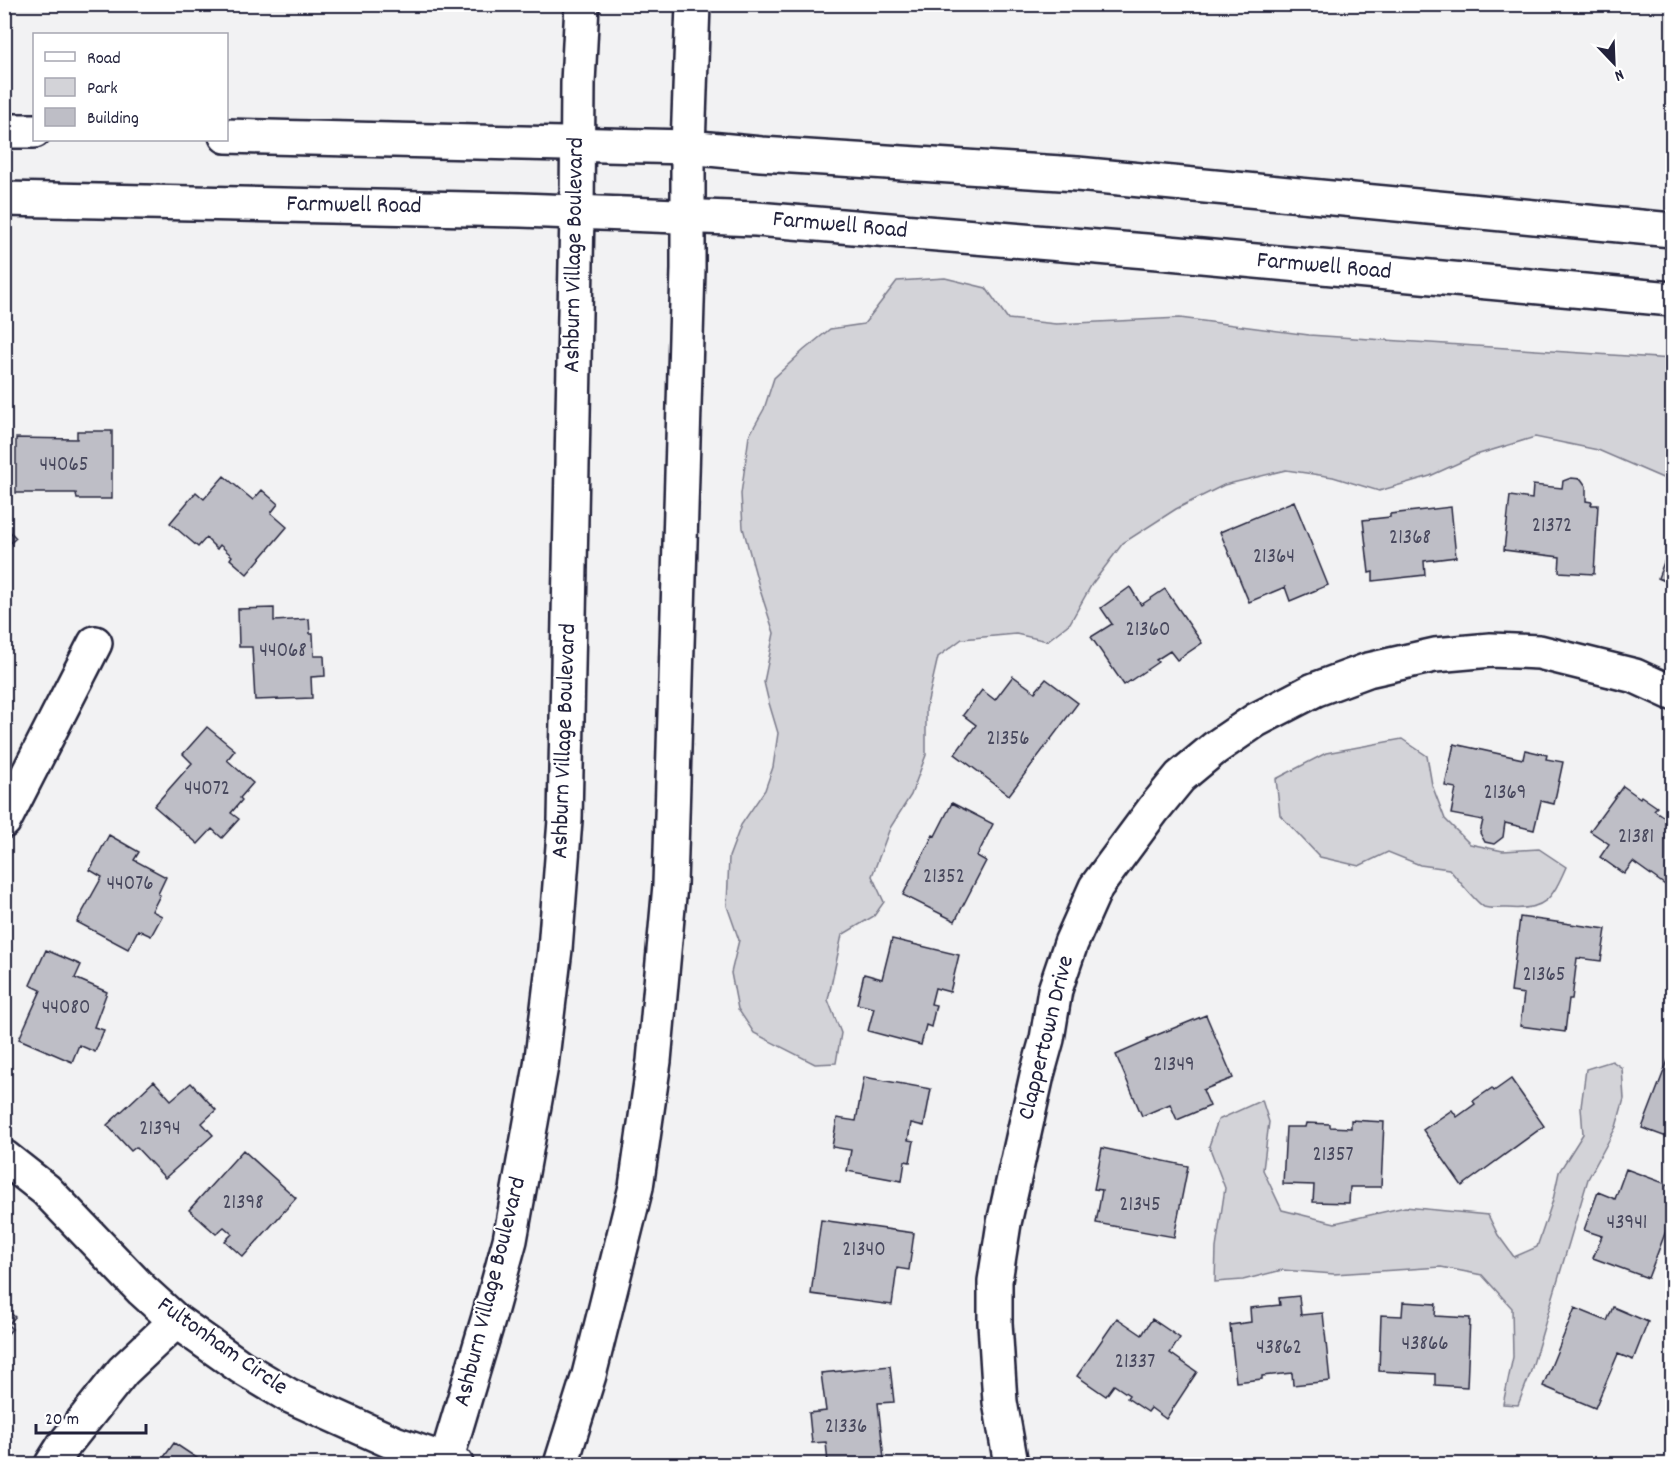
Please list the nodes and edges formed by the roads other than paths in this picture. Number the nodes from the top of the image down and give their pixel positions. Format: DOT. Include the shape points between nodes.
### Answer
graph roads {
  1 [pos="582,4"];
  2 [pos="693,4"];
  3 [pos="4,130"];
  4 [pos="33,131"];
  5 [pos="228,136"];
  6 [pos="576,144"];
  7 [pos="688,147"];
  8 [pos="4,199"];
  9 [pos="576,212"];
  10 [pos="688,215"];
  11 [pos="1672,230"];
  12 [pos="1672,299"];
  13 [pos="95,643"];
  14 [pos="1672,693"];
  15 [pos="4,821"];
  16 [pos="4,1157"];
  17 [pos="176,1321"];
  18 [pos="449,1463"];
  19 [pos="52,1464"];
  20 [pos="561,1464"];
  21 [pos="1011,1464"];
  1 -- 6 [label="main road, Ashburn Village Boulevard"];
  2 -- 7 [label="main road"];
  3 -- 4 [label="main road"];
  5 -- 6 [label="main road"];
  6 -- 7 [label="main road"];
  6 -- 9 [label="main road, Ashburn Village Boulevard"];
  7 -- 10 [label="main road"];
  7 -- 11 [label="main road" via="1077,174"];
  8 -- 9 [label="main road, Farmwell Road"];
  9 -- 10 [label="main road, Farmwell Road"];
  9 -- 18 [label="main road, Ashburn Village Boulevard" via="564,820 555,949 541,1066 510,1240"];
  10 -- 12 [label="main road, Farmwell Road" via="1146,251"];
  10 -- 20 [label="main road" via="672,852 655,1049 636,1186 589,1375"];
  13 -- 15 [label="main road"];
  14 -- 21 [label="main road, Clappertown Drive" via="1635,676 1539,652 1491,650 1435,655 1368,670 1314,690 1256,720 1180,777 1096,887 1055,990 995,1281 1000,1402"];
  16 -- 17 [label="main road, Fultonham Circle" via="46,1190"];
  17 -- 18 [label="main road, Fultonham Circle" via="288,1395"];
  17 -- 19 [label="main road" via="123,1371"];
}
